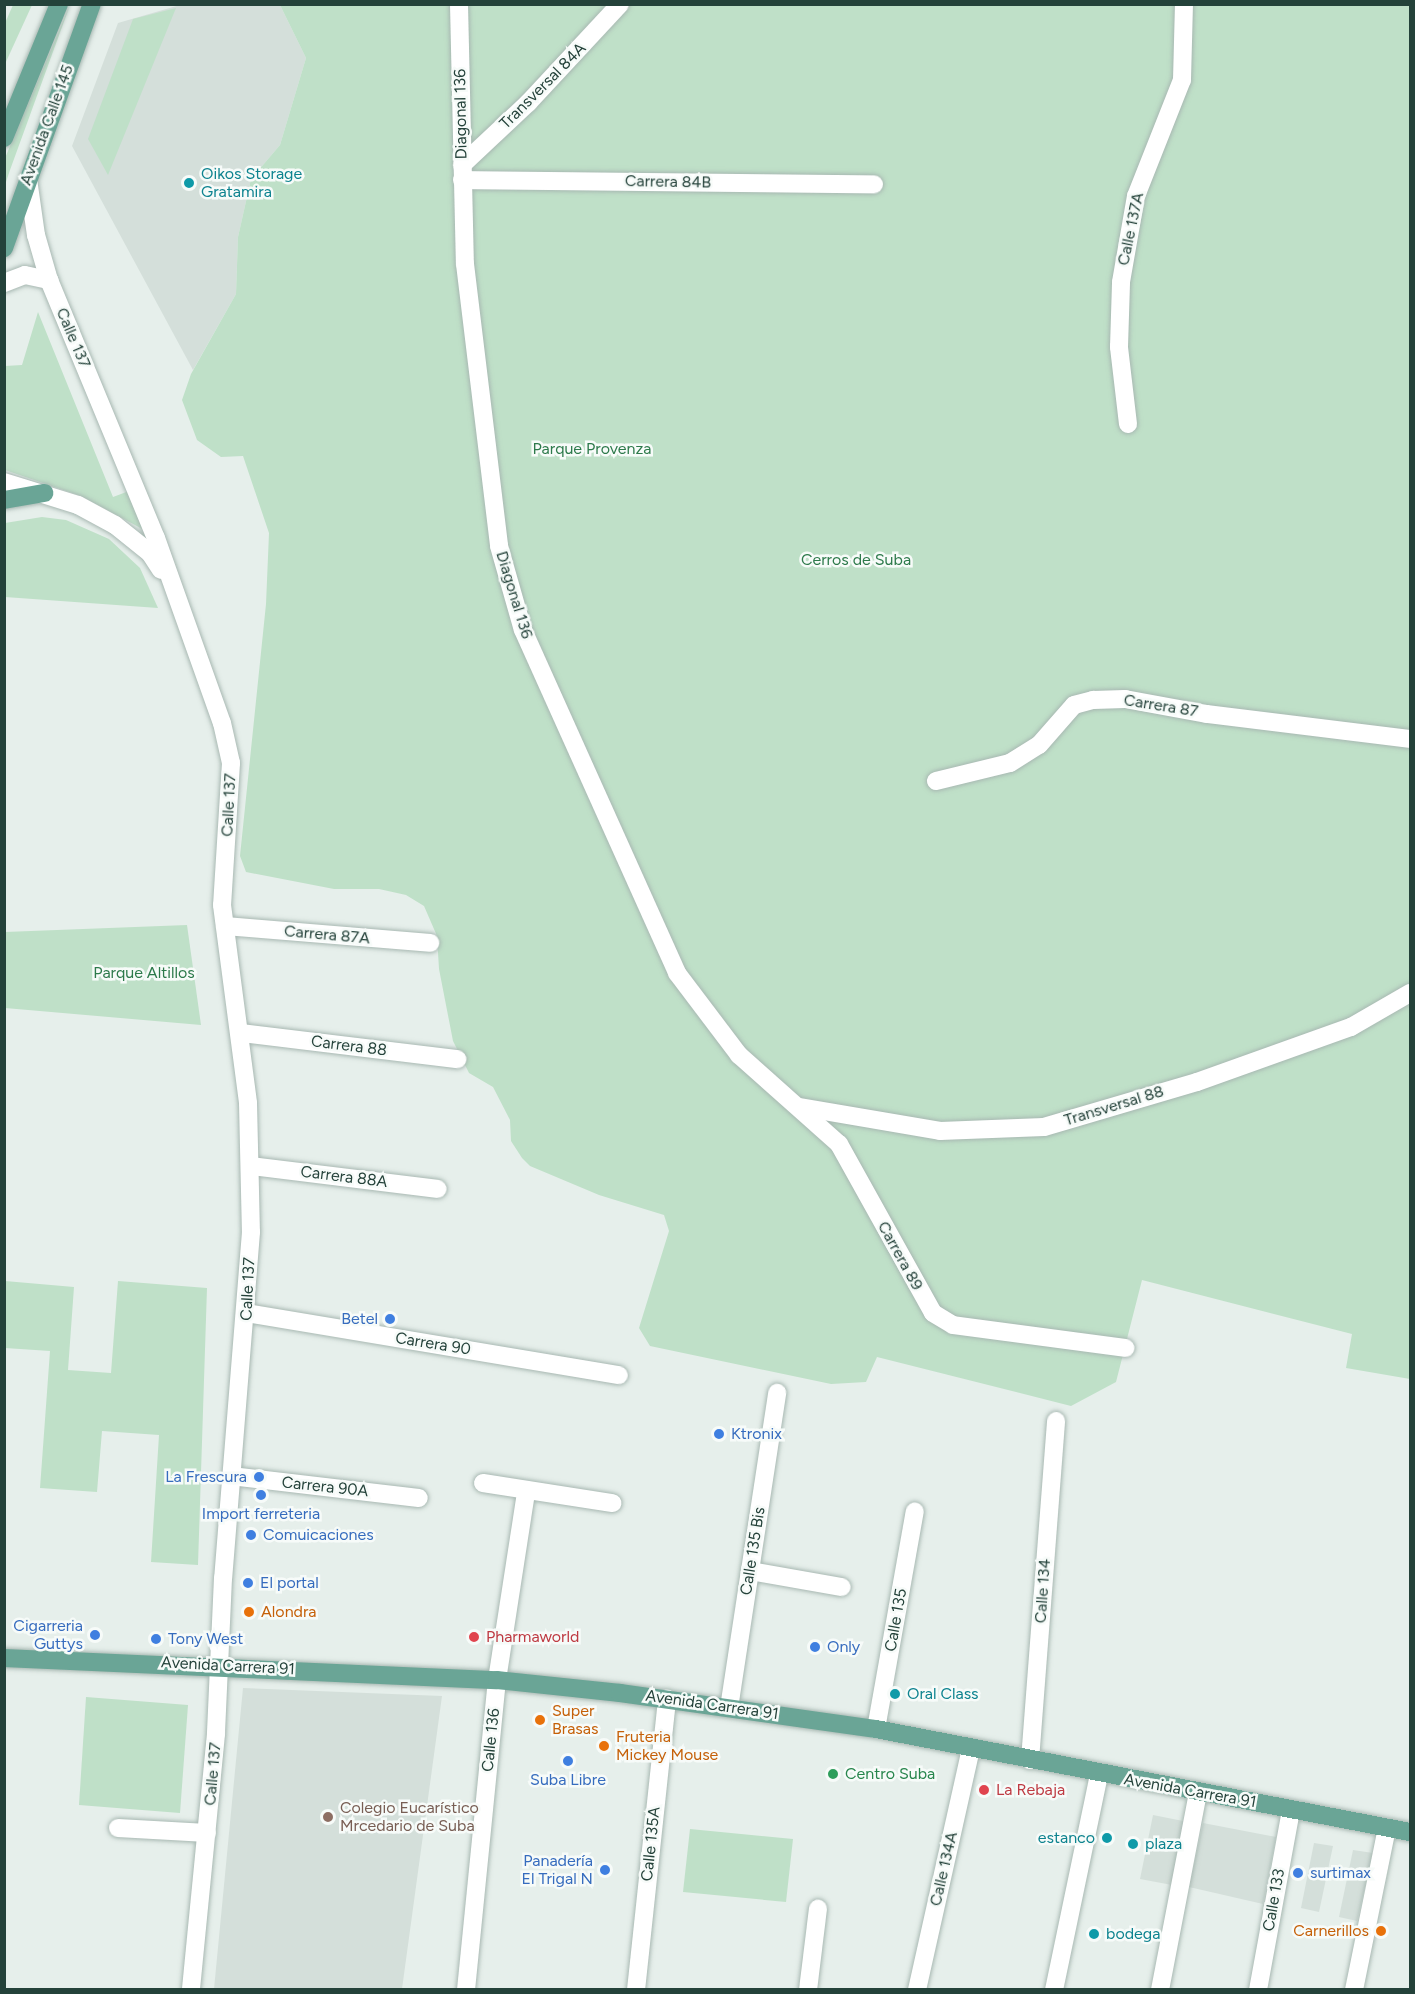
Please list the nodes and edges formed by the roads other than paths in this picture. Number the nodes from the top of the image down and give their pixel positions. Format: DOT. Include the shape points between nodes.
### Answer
graph roads {
  1 [pos="59,4"];
  2 [pos="459,4"];
  3 [pos="620,4"];
  4 [pos="1184,4"];
  5 [pos="93,6"];
  6 [pos="4,138"];
  7 [pos="462,172"];
  8 [pos="28,175"];
  9 [pos="874,184"];
  10 [pos="4,248"];
  11 [pos="49,280"];
  12 [pos="4,283"];
  13 [pos="1128,424"];
  14 [pos="4,482"];
  15 [pos="44,493"];
  16 [pos="4,501"];
  17 [pos="178,597"];
  18 [pos="1410,740"];
  19 [pos="936,781"];
  20 [pos="225,926"];
  21 [pos="430,943"];
  22 [pos="1410,993"];
  23 [pos="241,1033"];
  24 [pos="458,1059"];
  25 [pos="800,1107"];
  26 [pos="251,1166"];
  27 [pos="438,1189"];
  28 [pos="247,1313"];
  29 [pos="1125,1348"];
  30 [pos="619,1375"];
  31 [pos="777,1394"];
  32 [pos="1056,1421"];
  33 [pos="231,1476"];
  34 [pos="483,1483"];
  35 [pos="526,1492"];
  36 [pos="419,1498"];
  37 [pos="612,1503"];
  38 [pos="915,1511"];
  39 [pos="750,1571"];
  40 [pos="842,1587"];
  41 [pos="4,1658"];
  42 [pos="219,1665"];
  43 [pos="496,1680"];
  44 [pos="667,1698"];
  45 [pos="729,1708"];
  46 [pos="876,1729"];
  47 [pos="971,1748"];
  48 [pos="1030,1760"];
  49 [pos="1100,1774"];
  50 [pos="1198,1793"];
  51 [pos="1291,1810"];
  52 [pos="118,1828"];
  53 [pos="1387,1828"];
  54 [pos="1410,1832"];
  55 [pos="207,1833"];
  56 [pos="818,1909"];
  57 [pos="191,1989"];
  58 [pos="466,1989"];
  59 [pos="636,1989"];
  60 [pos="808,1989"];
  61 [pos="917,1989"];
  62 [pos="1053,1989"];
  63 [pos="1160,1989"];
  64 [pos="1258,1989"];
  65 [pos="1354,1989"];
  1 -- 6 [label="main road, Avenida Calle 145"];
  2 -- 7 [label="street, Diagonal 136"];
  3 -- 7 [label="street, Transversal 84A"];
  4 -- 13 [label="street, Calle 137A" via="1182,80 1136,196 1120,282 1119,347"];
  5 -- 8 [label="main road, Avenida Calle 145"];
  7 -- 9 [label="street, Carrera 84B"];
  7 -- 25 [label="street, Diagonal 136" via="465,264 499,546 523,630 677,973 739,1055"];
  8 -- 10 [label="main road, Avenida Calle 145"];
  8 -- 11 [label="street, Calle 137" via="36,235"];
  11 -- 12 [label="street" via="25,275"];
  11 -- 17 [label="street, Calle 137"];
  14 -- 15 [label="street, Calle 137"];
  15 -- 16 [label="main road"];
  15 -- 17 [label="street, Calle 137" via="78,505 136,540 150,553"];
  17 -- 20 [label="street, Calle 137" via="222,723 231,763 223,884"];
  18 -- 19 [label="street, Carrera 87" via="1207,714 1125,699 1093,700 1074,705 1039,745 1010,763"];
  20 -- 21 [label="street, Carrera 87A"];
  20 -- 23 [label="street, Calle 137"];
  22 -- 25 [label="street, Transversal 88" via="1340,1031 1197,1082 1044,1126 940,1131"];
  23 -- 24 [label="street, Carrera 88"];
  23 -- 26 [label="street, Calle 137"];
  25 -- 29 [label="street, Carrera 89" via="839,1144 933,1313 953,1325"];
  26 -- 27 [label="street, Carrera 88A"];
  26 -- 28 [label="street, Calle 137"];
  28 -- 30 [label="street, Carrera 90"];
  28 -- 33 [label="street, Calle 137"];
  31 -- 39 [label="street, Calle 135 Bis"];
  32 -- 48 [label="street, Calle 134"];
  33 -- 36 [label="street, Carrera 90A"];
  33 -- 42 [label="street, Calle 137"];
  34 -- 35 [label="street"];
  35 -- 37 [label="street"];
  35 -- 43 [label="street, Calle 136"];
  38 -- 46 [label="street, Calle 135"];
  39 -- 40 [label="street"];
  39 -- 45 [label="street, Calle 135 Bis"];
  41 -- 42 [label="main road, Avenida Carrera 91"];
  42 -- 43 [label="main road, Avenida Carrera 91"];
  42 -- 55 [label="street, Calle 137"];
  43 -- 44 [label="main road, Avenida Carrera 91"];
  43 -- 58 [label="street, Calle 136"];
  44 -- 45 [label="main road, Avenida Carrera 91"];
  44 -- 59 [label="street, Calle 135A"];
  45 -- 46 [label="main road, Avenida Carrera 91"];
  46 -- 47 [label="main road, Avenida Carrera 91"];
  47 -- 48 [label="main road, Avenida Carrera 91"];
  47 -- 61 [label="street, Calle 134A"];
  48 -- 49 [label="main road, Avenida Carrera 91"];
  49 -- 50 [label="main road, Avenida Carrera 91"];
  49 -- 62 [label="street"];
  50 -- 51 [label="main road, Avenida Carrera 91"];
  50 -- 63 [label="street"];
  51 -- 53 [label="main road, Avenida Carrera 91"];
  51 -- 64 [label="street, Calle 133"];
  52 -- 55 [label="street"];
  53 -- 54 [label="main road, Avenida Carrera 91"];
  53 -- 65 [label="street"];
  55 -- 57 [label="street, Calle 137"];
  56 -- 60 [label="street"];
}
